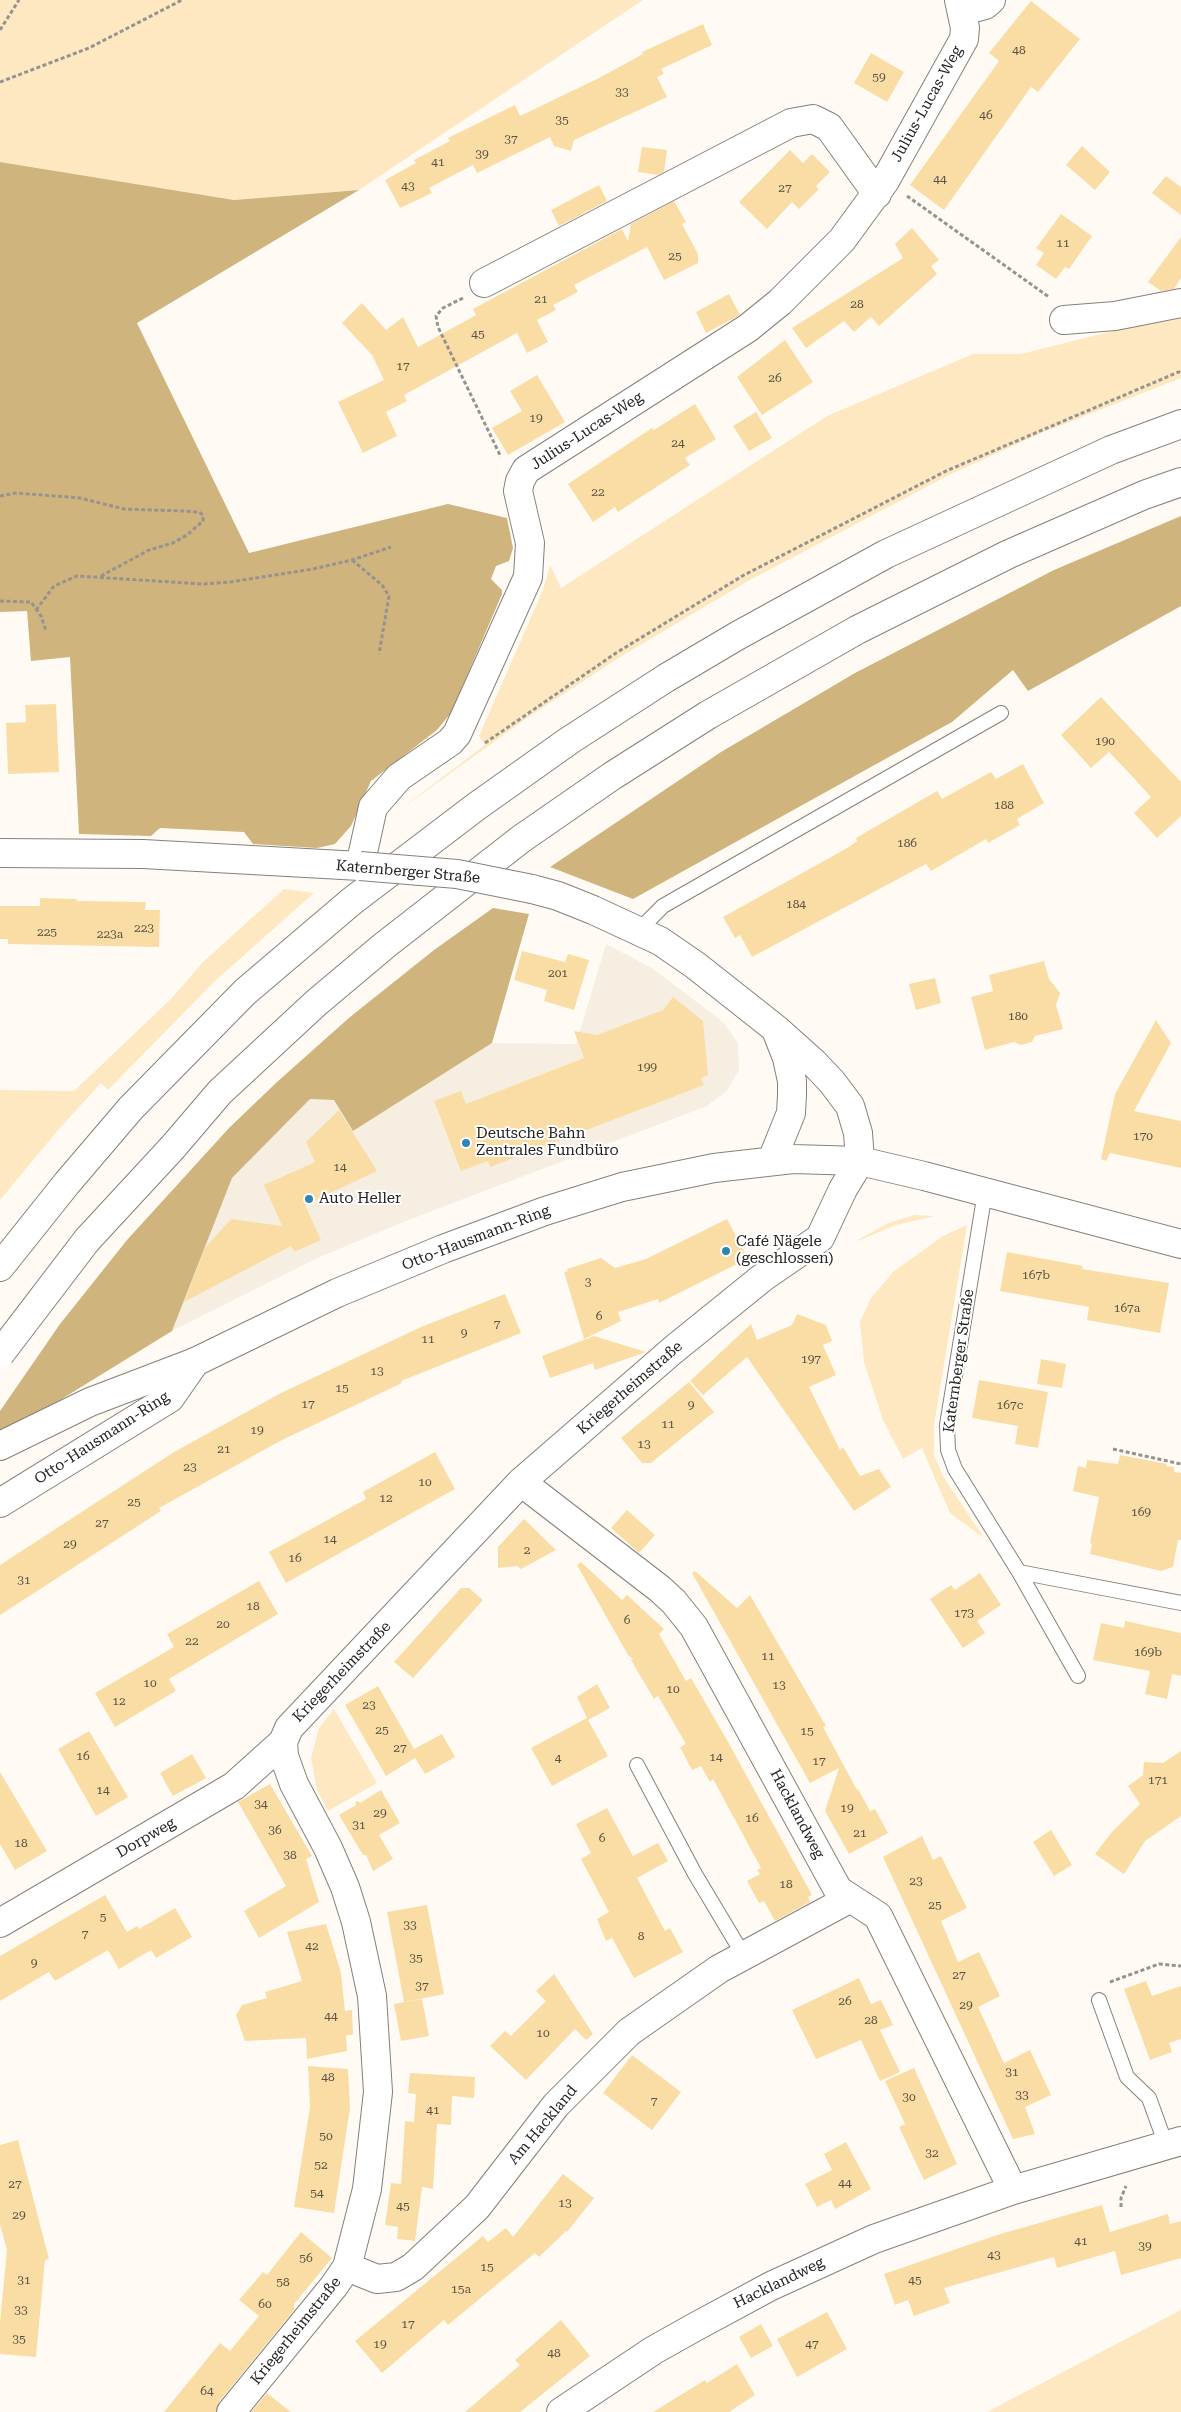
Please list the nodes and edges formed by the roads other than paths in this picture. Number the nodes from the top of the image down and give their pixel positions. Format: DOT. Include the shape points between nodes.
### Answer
graph roads {
  1 [pos="991,0"];
  2 [pos="961,6"];
  3 [pos="881,188"];
  4 [pos="484,283"];
  5 [pos="1181,303"];
  6 [pos="1058,309"];
  7 [pos="1181,424"];
  8 [pos="1181,482"];
  9 [pos="1001,713"];
  10 [pos="0,853"];
  11 [pos="360,866"];
  12 [pos="638,931"];
  13 [pos="776,1029"];
  14 [pos="772,1160"];
  15 [pos="860,1161"];
  16 [pos="985,1192"];
  17 [pos="1181,1244"];
  18 [pos="0,1267"];
  19 [pos="0,1354"];
  20 [pos="195,1362"];
  21 [pos="0,1446"];
  22 [pos="520,1482"];
  23 [pos="0,1503"];
  24 [pos="1019,1572"];
  25 [pos="1181,1603"];
  26 [pos="1078,1676"];
  27 [pos="283,1742"];
  28 [pos="637,1764"];
  29 [pos="849,1899"];
  30 [pos="0,1923"];
  31 [pos="744,1956"];
  32 [pos="1099,2000"];
  33 [pos="1174,2143"];
  34 [pos="1013,2190"];
  35 [pos="347,2267"];
  36 [pos="231,2412"];
  37 [pos="561,2412"];
  1 -- 2 [label="main road, Julius-Lucas-Weg" via="985,5"];
  2 -- 3 [label="main road, Julius-Lucas-Weg" via="966,28 964,38"];
  3 -- 4 [label="main road" via="829,127 813,120 791,123"];
  3 -- 11 [label="main road, Julius-Lucas-Weg" via="842,240 780,302 748,328 526,470 518,491 530,543 528,577 466,718 450,742 407,770 387,788 373,807"];
  5 -- 6 [label="main road" via="1115,316"];
  7 -- 18 [label="main road" via="1111,450 886,554 737,636 570,740 477,806 352,901 245,992 131,1108"];
  8 -- 19 [label="main road, bridge" via="1009,554 857,630 708,715 521,839 362,964 220,1092 87,1240"];
  9 -- 12 [label="lane" via="663,906"];
  10 -- 11 [label="main road, Katernberger Straße" via="143,854"];
  11 -- 12 [label="main road, Katernberger Straße, bridge" via="457,874 532,889 567,900"];
  12 -- 13 [label="main road, Katernberger Straße" via="660,941 695,965"];
  13 -- 14 [label="main road" via="787,1058 792,1095 791,1113"];
  13 -- 15 [label="main road, Katernberger Straße" via="819,1068 850,1106 858,1132"];
  14 -- 15 [label="main road"];
  14 -- 20 [label="main road, Otto-Hausmann-Ring" via="654,1179 545,1211 337,1293"];
  15 -- 16 [label="main road"];
  15 -- 22 [label="main road, Kriegerheimstraße" via="820,1238 762,1278 673,1350"];
  16 -- 17 [label="main road"];
  16 -- 24 [label="lane, Katernberger Straße" via="947,1426 948,1450 955,1469"];
  20 -- 21 [label="main road, Otto-Hausmann-Ring" via="90,1402"];
  20 -- 23 [label="main road, Otto-Hausmann-Ring" via="170,1398"];
  22 -- 27 [label="main road, Kriegerheimstraße" via="289,1728"];
  22 -- 29 [label="main road, Hacklandweg" via="660,1589 684,1614 703,1641 838,1890"];
  24 -- 25 [label="lane"];
  24 -- 26 [label="lane, Katernberger Straße"];
  27 -- 30 [label="main road, Dorpweg" via="234,1786"];
  27 -- 35 [label="main road, Kriegerheimstraße" via="284,1756 294,1784 345,1887 372,1996 378,2092 367,2189"];
  28 -- 31 [label="lane" via="695,1874"];
  29 -- 31 [label="main road, Am Hackland"];
  29 -- 34 [label="main road, Hacklandweg" via="878,1916"];
  31 -- 35 [label="main road, Am Hackland" via="719,1969 629,2032 556,2105 477,2207 413,2266 396,2277 377,2280"];
  32 -- 33 [label="lane, Hacklandweg" via="1126,2077 1149,2098"];
  33 -- 34 [label="main road, Hacklandweg"];
  34 -- 37 [label="main road, Hacklandweg" via="874,2239 771,2286 654,2350"];
  35 -- 36 [label="main road, Kriegerheimstraße"];
}
